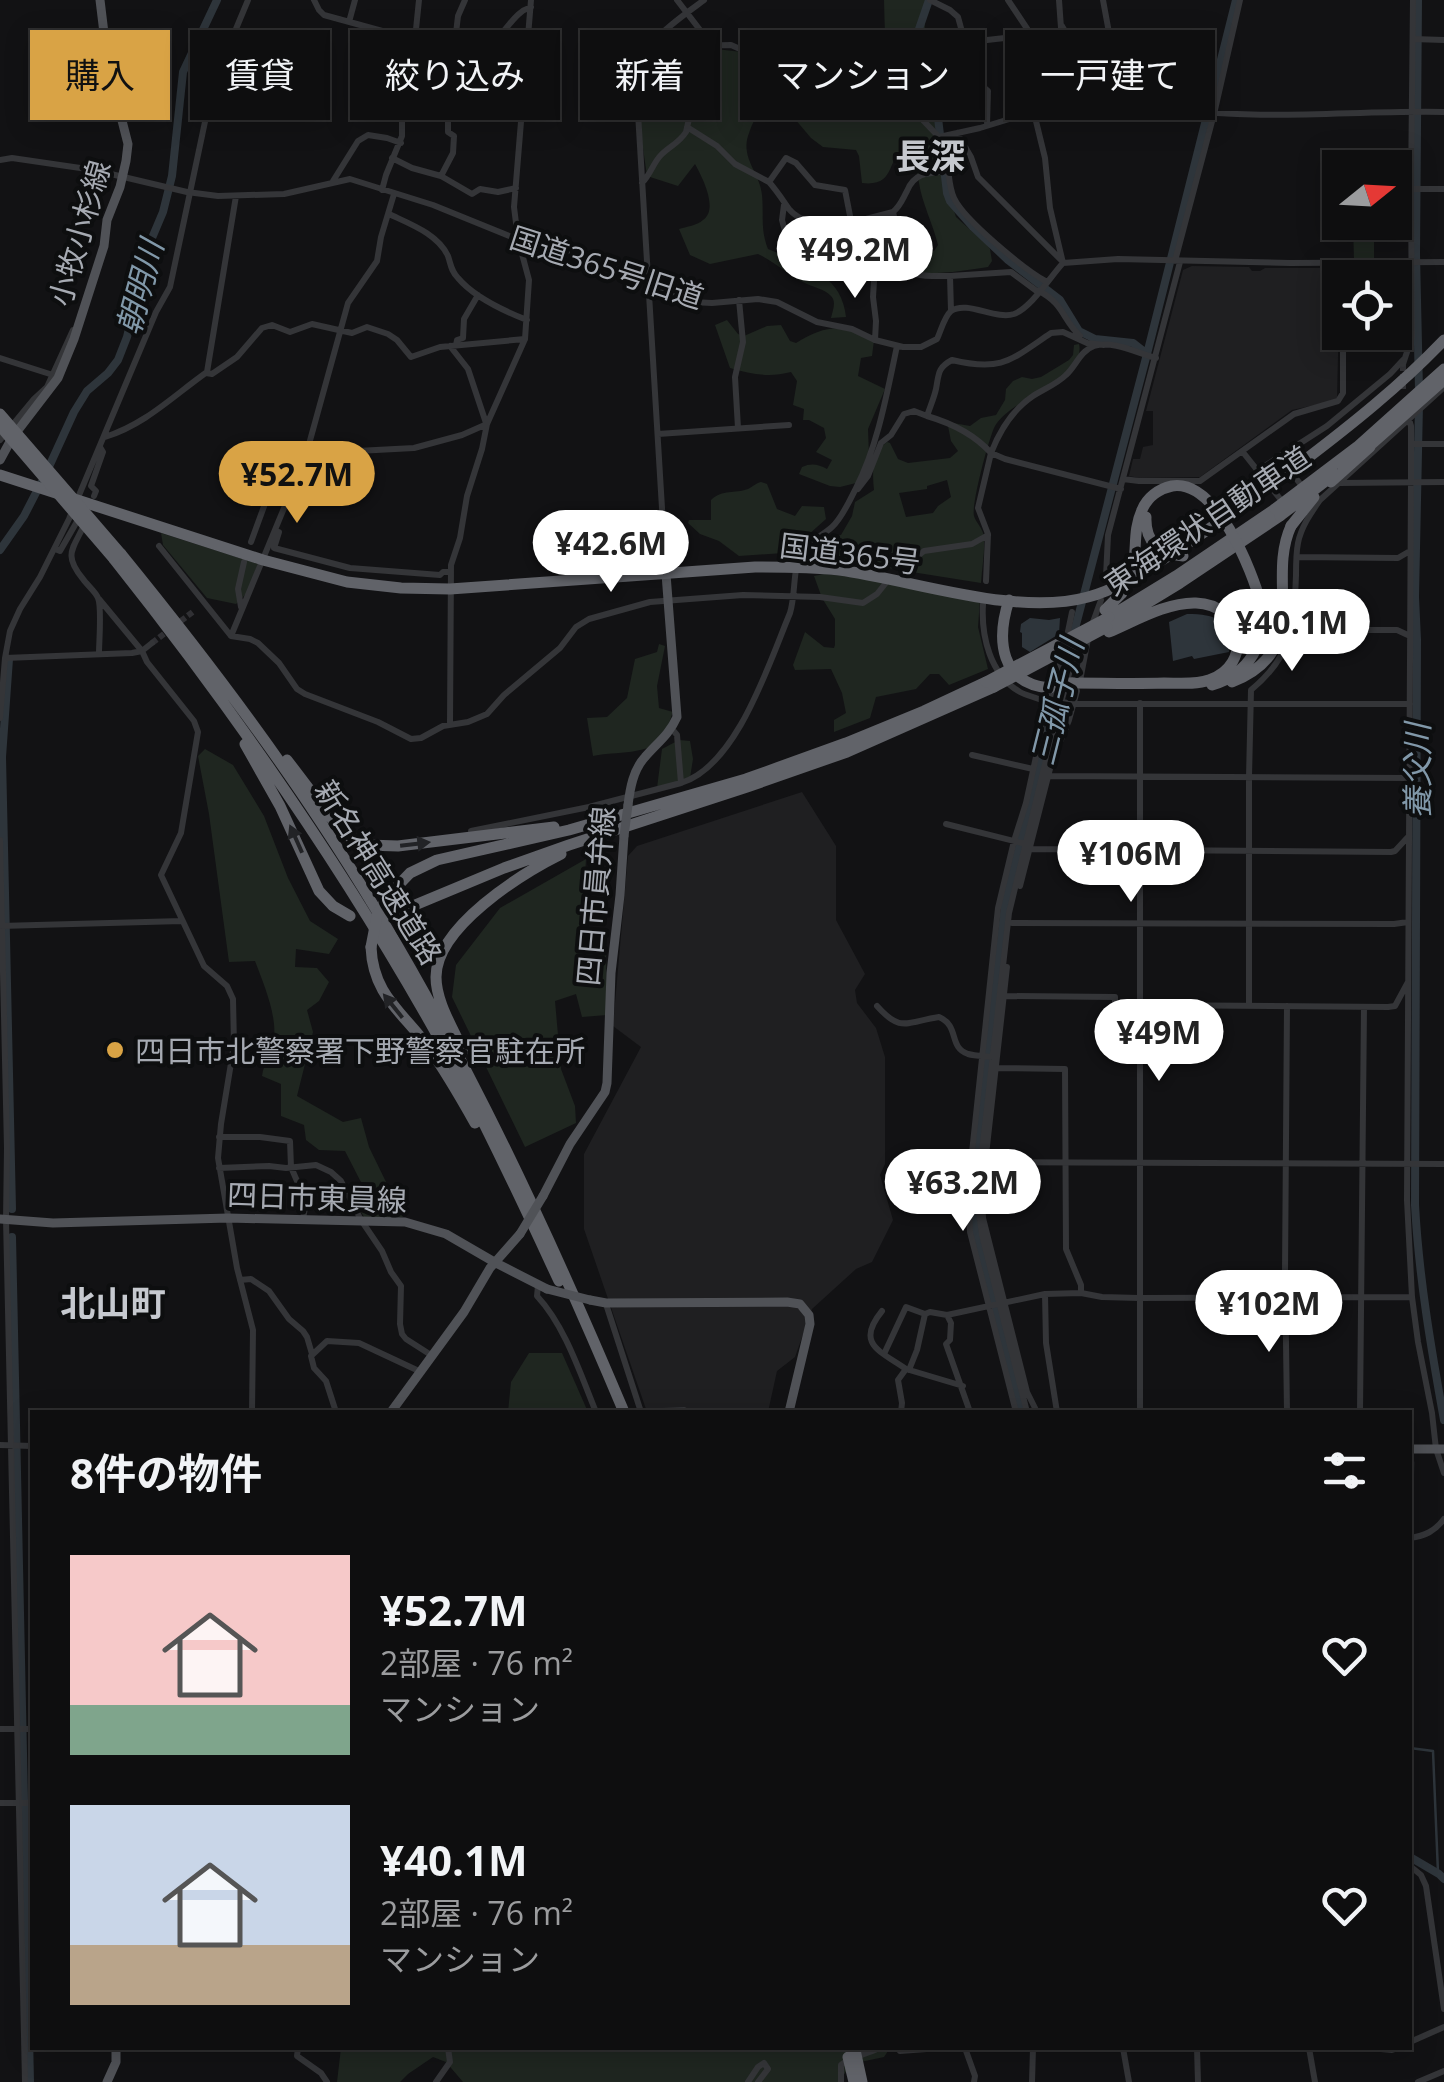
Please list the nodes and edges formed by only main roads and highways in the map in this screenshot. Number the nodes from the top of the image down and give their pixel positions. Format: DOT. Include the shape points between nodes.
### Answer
graph roads {
  1 [pos="100,0"];
  2 [pos="1444,340"];
  3 [pos="1444,369"];
  4 [pos="1444,384"];
  5 [pos="0,414"];
  6 [pos="0,426"];
  7 [pos="1388,432"];
  8 [pos="0,460"];
  9 [pos="1,475"];
  10 [pos="1276,511"];
  11 [pos="118,556"];
  12 [pos="666,574"];
  13 [pos="1009,600"];
  14 [pos="151,604"];
  15 [pos="1259,605"];
  16 [pos="1096,612"];
  17 [pos="199,650"];
  18 [pos="990,684"];
  19 [pos="1208,684"];
  20 [pos="642,815"];
  21 [pos="391,915"];
  22 [pos="350,916"];
  23 [pos="526,1189"];
  24 [pos="3,1219"];
  25 [pos="538,1236"];
  26 [pos="496,1263"];
  27 [pos="392,1410"];
  28 [pos="614,1410"];
  29 [pos="623,1410"];
  30 [pos="789,1410"];
  31 [pos="1412,1449"];
  32 [pos="1440,1449"];
  33 [pos="116,2050"];
  34 [pos="851,2050"];
  35 [pos="851,2050"];
  36 [pos="107,2082"];
  37 [pos="854,2082"];
  38 [pos="862,2082"];
  1 -- 8 [label="main road, 小牧小杉線" via="128,144 124,176 58,378"];
  2 -- 16 [label="highway, 国道365号, bridge" via="1424,362 1405,366 1354,423 1127,581"];
  3 -- 10 [label="highway, 東海環状自動車道, bridge"];
  4 -- 7 [label="highway, 東海環状自動車道, bridge"];
  5 -- 11 [label="highway, 新名神高速道路, bridge"];
  6 -- 11 [label="highway, 新名神高速道路, bridge"];
  7 -- 10 [label="highway, 東海環状自動車道, bridge"];
  7 -- 19 [label="highway, bridge" via="1291,526 1282,553 1284,613 1262,664 1233,682"];
  9 -- 12 [label="highway, 国道365号, bridge" via="347,582 450,589"];
  10 -- 15 [label="highway, bridge" via="1220,543 1202,552 1183,556 1151,541 1146,516 1170,492 1202,503 1214,516 1239,558"];
  10 -- 16 [label="highway, 東海環状自動車道" via="1180,584"];
  11 -- 14 [label="highway, 新名神高速道路"];
  11 -- 17 [label="highway, 新名神高速道路"];
  12 -- 13 [label="highway, 国道365号" via="838,570"];
  12 -- 26 [label="main road, 四日市員弁線, bridge" via="677,717 637,768 628,801 605,1092"];
  13 -- 16 [label="highway, 国道365号"];
  13 -- 19 [label="highway, bridge" via="1003,639 1008,665 1024,682"];
  22 -- 14 [label="highway, one-way" via="320,891 260,768"];
  14 -- 25 [label="highway, 新名神高速道路" via="350,888 457,1072"];
  15 -- 16 [label="highway, bridge" via="1243,556 1218,513 1183,486 1161,490 1145,504 1122,593"];
  15 -- 19 [label="highway" via="1262,634 1252,658 1231,678"];
  16 -- 18 [label="highway, bridge"];
  16 -- 18 [label="highway, bridge" via="1012,679"];
  16 -- 19 [label="highway" via="1216,607 1232,622 1238,644 1230,666"];
  17 -- 20 [label="highway, one-way" via="334,823 367,844 398,846"];
  17 -- 23 [label="highway, 新名神高速道路" via="367,896"];
  18 -- 20 [label="highway"];
  20 -- 21 [label="highway"];
  20 -- 23 [label="highway" via="518,879 473,914 439,958 442,1004"];
  25 -- 20 [label="highway, one-way, bridge" via="437,1060 381,989 373,968 374,924 386,898 410,873 437,860"];
  23 -- 29 [label="highway, 新名神高速道路"];
  24 -- 26 [label="main road, 四日市東員線" via="405,1222 432,1228"];
  25 -- 28 [label="highway, 新名神高速道路"];
  26 -- 27 [label="main road, 四日市員弁線"];
  26 -- 30 [label="main road, 四日市東員線, bridge" via="542,1287 590,1300 800,1304 810,1324"];
  31 -- 32 [label="main road"];
  33 -- 36 [label="main road"];
  34 -- 37 [label="highway, bridge"];
  35 -- 38 [label="highway, bridge"];
}
